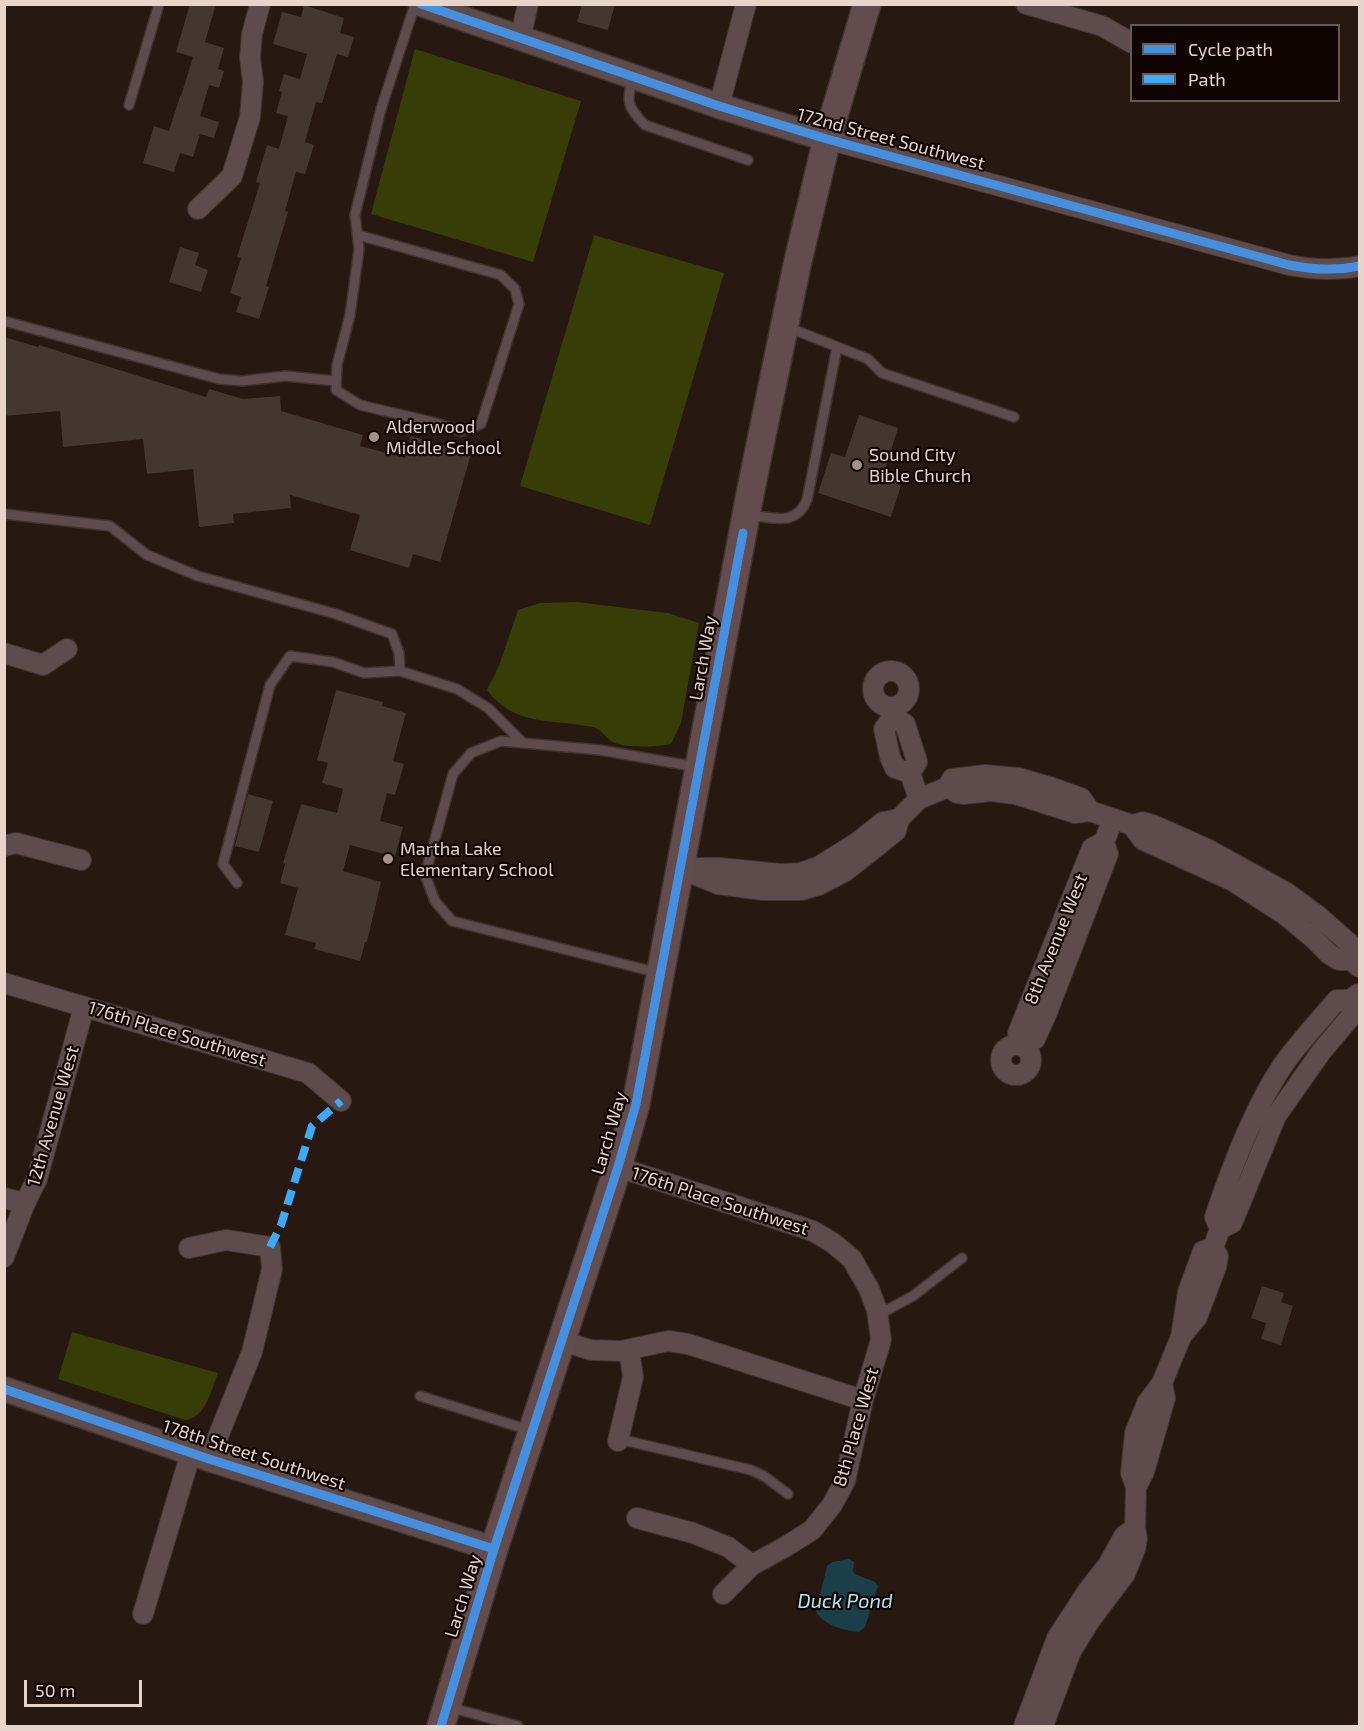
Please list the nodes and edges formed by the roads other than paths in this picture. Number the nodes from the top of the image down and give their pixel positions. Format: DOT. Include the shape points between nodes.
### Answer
graph roads {
  1 [pos="159,4"];
  2 [pos="260,4"];
  3 [pos="415,4"];
  4 [pos="421,4"];
  5 [pos="528,4"];
  6 [pos="746,4"];
  7 [pos="867,4"];
  8 [pos="1026,4"];
  9 [pos="519,39"];
  10 [pos="1130,42"];
  11 [pos="633,78"];
  12 [pos="129,105"];
  13 [pos="719,106"];
  14 [pos="827,139"];
  15 [pos="748,160"];
  16 [pos="198,209"];
  17 [pos="358,235"];
  18 [pos="1359,266"];
  19 [pos="4,321"];
  20 [pos="785,327"];
  21 [pos="837,347"];
  22 [pos="336,381"];
  23 [pos="1014,417"];
  24 [pos="4,514"];
  25 [pos="747,515"];
  26 [pos="67,649"];
  27 [pos="4,653"];
  28 [pos="400,671"];
  29 [pos="892,712"];
  30 [pos="524,743"];
  31 [pos="700,767"];
  32 [pos="919,799"];
  33 [pos="1113,819"];
  34 [pos="4,846"];
  35 [pos="81,860"];
  36 [pos="681,868"];
  37 [pos="237,883"];
  38 [pos="1355,964"];
  39 [pos="661,974"];
  40 [pos="4,983"];
  41 [pos="1355,996"];
  42 [pos="84,1007"];
  43 [pos="1023,1044"];
  44 [pos="341,1101"];
  45 [pos="618,1167"];
  46 [pos="4,1198"];
  47 [pos="26,1203"];
  48 [pos="189,1248"];
  49 [pos="4,1257"];
  50 [pos="962,1258"];
  51 [pos="869,1289"];
  52 [pos="878,1315"];
  53 [pos="561,1341"];
  54 [pos="629,1350"];
  55 [pos="4,1389"];
  56 [pos="420,1396"];
  57 [pos="863,1400"];
  58 [pos="532,1431"];
  59 [pos="619,1440"];
  60 [pos="200,1455"];
  61 [pos="788,1494"];
  62 [pos="637,1518"];
  63 [pos="1135,1528"];
  64 [pos="494,1549"];
  65 [pos="752,1565"];
  66 [pos="723,1594"];
  67 [pos="143,1614"];
  68 [pos="444,1717"];
  69 [pos="518,1726"];
  70 [pos="1024,1726"];
  71 [pos="1043,1726"];
  1 -- 12 [label="lane"];
  2 -- 16 [label="street" via="252,34 253,82 244,137 232,176"];
  3 -- 17 [label="lane" via="373,141 355,215"];
  4 -- 9 [label="street, 172nd Street Southwest"];
  5 -- 9 [label="street"];
  6 -- 13 [label="street"];
  7 -- 14 [label="main road, Larch Way"];
  8 -- 10 [label="street" via="1102,26"];
  9 -- 11 [label="street, 172nd Street Southwest"];
  11 -- 13 [label="street, 172nd Street Southwest"];
  11 -- 15 [label="lane" via="627,96 629,105 645,125"];
  13 -- 14 [label="street, 172nd Street Southwest"];
  14 -- 18 [label="street, 172nd Street Southwest" via="1289,265 1316,270"];
  14 -- 20 [label="main road, Larch Way"];
  17 -- 22 [label="lane" via="350,315"];
  17 -- 22 [label="lane" via="501,275 515,289 519,304 482,424 461,431 360,405 336,390"];
  19 -- 22 [label="lane" via="219,379 242,381 285,376"];
  20 -- 21 [label="lane"];
  20 -- 25 [label="main road, Larch Way"];
  21 -- 23 [label="lane" via="868,359 882,373"];
  21 -- 25 [label="lane" via="802,511 781,519"];
  24 -- 28 [label="lane" via="110,526 147,555 198,576 336,614 392,634"];
  25 -- 31 [label="main road, Larch Way"];
  26 -- 27 [label="street" via="43,665"];
  28 -- 30 [label="lane" via="457,689 488,708"];
  28 -- 37 [label="lane" via="364,673 333,662 290,656 270,685 223,864"];
  29 -- 32 [label="street" via="905,724 916,758 910,773"];
  30 -- 31 [label="lane" via="600,750"];
  30 -- 39 [label="lane" via="501,741 471,753 453,774 425,875 435,902 452,921"];
  31 -- 36 [label="main road, Larch Way"];
  32 -- 33 [label="street" via="948,787 963,794 991,791"];
  32 -- 36 [label="street" via="899,819 883,822 818,867 800,873"];
  33 -- 38 [label="street" via="1132,825 1143,840 1233,881 1284,914 1329,954"];
  33 -- 43 [label="street, 8th Avenue West" via="1104,842 1092,848 1018,1033"];
  34 -- 35 [label="street" via="16,843"];
  36 -- 39 [label="main road, Larch Way"];
  39 -- 45 [label="main road, Larch Way" via="636,1104"];
  40 -- 42 [label="street, 176th Place Southwest"];
  41 -- 63 [label="street" via="1352,1015 1276,1116 1232,1223 1220,1229 1213,1248 1218,1256 1197,1317 1181,1337 1135,1433 1131,1473 1136,1487"];
  42 -- 44 [label="street, 176th Place Southwest" via="308,1073"];
  42 -- 47 [label="street, 12th Avenue West" via="38,1179"];
  45 -- 51 [label="street, 176th Place Southwest" via="813,1231 852,1259"];
  45 -- 53 [label="main road, Larch Way"];
  46 -- 47 [label="street"];
  47 -- 49 [label="street, 12th Avenue West"];
  48 -- 60 [label="street" via="226,1240 270,1246 272,1269 252,1352"];
  50 -- 52 [label="lane" via="913,1296"];
  51 -- 52 [label="street, 8th Place West"];
  52 -- 57 [label="street, 8th Place West" via="881,1340"];
  53 -- 54 [label="street" via="591,1350"];
  53 -- 58 [label="main road, Larch Way"];
  54 -- 57 [label="street" via="668,1341 688,1344"];
  54 -- 59 [label="street" via="633,1377"];
  55 -- 60 [label="street, 178th Street Southwest"];
  56 -- 58 [label="lane"];
  57 -- 65 [label="street, 8th Place West" via="844,1481 832,1505 812,1530"];
  58 -- 64 [label="main road, Larch Way"];
  59 -- 61 [label="lane" via="751,1470"];
  60 -- 64 [label="street, 178th Street Southwest"];
  60 -- 67 [label="street"];
  62 -- 65 [label="street" via="728,1547"];
  63 -- 70 [label="street" via="1125,1536 1057,1638"];
  63 -- 71 [label="street" via="1135,1549 1125,1574 1071,1651"];
  64 -- 68 [label="main road, Larch Way"];
  65 -- 66 [label="street, 8th Place West"];
  68 -- 69 [label="lane"];
}
